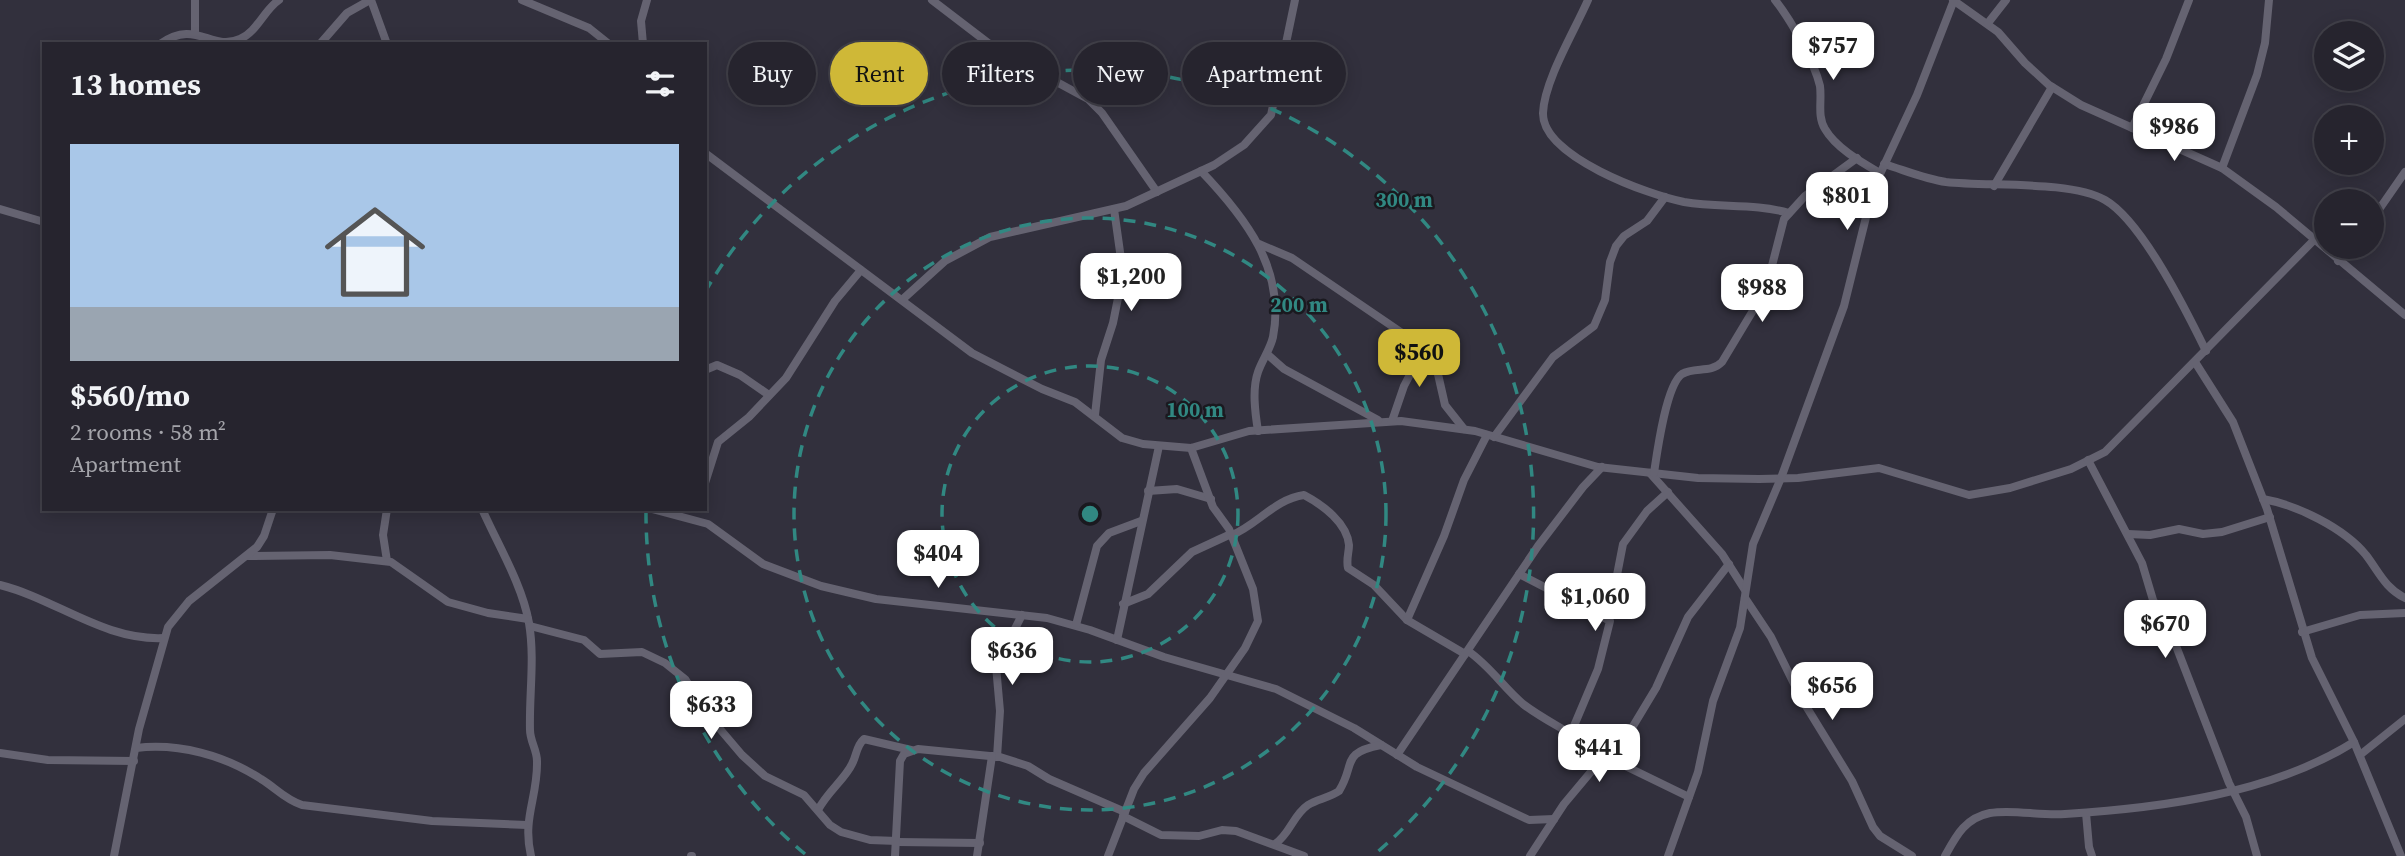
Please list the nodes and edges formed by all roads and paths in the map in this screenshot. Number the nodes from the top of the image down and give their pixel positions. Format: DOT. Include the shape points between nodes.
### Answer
graph roads {
  1 [pos="195,0"];
  2 [pos="279,0"];
  3 [pos="371,0"];
  4 [pos="522,0"];
  5 [pos="647,0"];
  6 [pos="932,0"];
  7 [pos="1295,0"];
  8 [pos="1588,0"];
  9 [pos="1775,0"];
  10 [pos="1953,0"];
  11 [pos="2006,0"];
  12 [pos="2189,0"];
  13 [pos="2269,0"];
  14 [pos="1988,23"];
  15 [pos="195,33"];
  16 [pos="163,42"];
  17 [pos="322,42"];
  18 [pos="386,42"];
  19 [pos="606,42"];
  20 [pos="643,42"];
  21 [pos="2052,87"];
  22 [pos="2132,128"];
  23 [pos="707,154"];
  24 [pos="1857,158"];
  25 [pos="1884,164"];
  26 [pos="2222,168"];
  27 [pos="1201,171"];
  28 [pos="2405,172"];
  29 [pos="1880,173"];
  30 [pos="1994,186"];
  31 [pos="1157,192"];
  32 [pos="1665,197"];
  33 [pos="2384,202"];
  34 [pos="0,209"];
  35 [pos="1114,209"];
  36 [pos="1789,213"];
  37 [pos="42,221"];
  38 [pos="2314,240"];
  39 [pos="1259,244"];
  40 [pos="2336,259"];
  41 [pos="2338,261"];
  42 [pos="861,270"];
  43 [pos="903,299"];
  44 [pos="2405,315"];
  45 [pos="1424,348"];
  46 [pos="2206,351"];
  47 [pos="1267,354"];
  48 [pos="2195,362"];
  49 [pos="707,369"];
  50 [pos="769,395"];
  51 [pos="1095,415"];
  52 [pos="1379,421"];
  53 [pos="1392,421"];
  54 [pos="1464,429"];
  55 [pos="1258,430"];
  56 [pos="1491,436"];
  57 [pos="1159,446"];
  58 [pos="1191,448"];
  59 [pos="2088,460"];
  60 [pos="1602,467"];
  61 [pos="1652,473"];
  62 [pos="707,477"];
  63 [pos="1781,478"];
  64 [pos="1147,491"];
  65 [pos="1668,492"];
  66 [pos="1211,499"];
  67 [pos="2263,499"];
  68 [pos="272,511"];
  69 [pos="387,511"];
  70 [pos="483,511"];
  71 [pos="666,511"];
  72 [pos="687,514"];
  73 [pos="2270,517"];
  74 [pos="1141,521"];
  75 [pos="2127,534"];
  76 [pos="1231,535"];
  77 [pos="248,556"];
  78 [pos="387,561"];
  79 [pos="1729,564"];
  80 [pos="1519,574"];
  81 [pos="0,585"];
  82 [pos="1744,593"];
  83 [pos="2405,598"];
  84 [pos="1123,604"];
  85 [pos="1596,612"];
  86 [pos="2405,613"];
  87 [pos="1021,615"];
  88 [pos="1407,620"];
  89 [pos="529,622"];
  90 [pos="1076,625"];
  91 [pos="2302,632"];
  92 [pos="164,638"];
  93 [pos="1116,640"];
  94 [pos="1467,653"];
  95 [pos="1227,674"];
  96 [pos="2405,719"];
  97 [pos="1571,733"];
  98 [pos="2354,743"];
  99 [pos="1381,745"];
  100 [pos="136,748"];
  101 [pos="911,750"];
  102 [pos="0,753"];
  103 [pos="1397,755"];
  104 [pos="2360,755"];
  105 [pos="995,756"];
  106 [pos="1608,760"];
  107 [pos="134,761"];
  108 [pos="2232,790"];
  109 [pos="1689,797"];
  110 [pos="818,810"];
  111 [pos="2086,813"];
  112 [pos="1124,814"];
  113 [pos="1554,819"];
  114 [pos="527,825"];
  115 [pos="897,842"];
  116 [pos="980,843"];
  117 [pos="1275,844"];
  118 [pos="114,856"];
  119 [pos="531,856"];
  120 [pos="895,856"];
  121 [pos="977,856"];
  122 [pos="1108,856"];
  123 [pos="1304,856"];
  124 [pos="1530,856"];
  125 [pos="1668,856"];
  126 [pos="1912,856"];
  127 [pos="1945,856"];
  128 [pos="2092,856"];
  129 [pos="2257,856"];
  130 [pos="2401,856"];
  1 -- 15 [label="street"];
  2 -- 15 [label="street" via="242,39 223,42"];
  3 -- 17 [label="street" via="347,13"];
  3 -- 18 [label="street"];
  4 -- 19 [label="street" via="589,28"];
  5 -- 20 [label="street" via="641,21"];
  6 -- 31 [label="street" via="996,49 1088,99"];
  7 -- 27 [label="street" via="1270,115 1244,145"];
  8 -- 32 [label="street" via="1547,97 1545,127 1563,150 1580,161"];
  9 -- 24 [label="street" via="1820,86 1821,121 1826,131"];
  10 -- 14 [label="street"];
  10 -- 25 [label="street" via="1917,95"];
  11 -- 14 [label="street"];
  12 -- 22 [label="street"];
  13 -- 26 [label="street" via="2257,75"];
  14 -- 21 [label="street"];
  15 -- 16 [label="street" via="175,35"];
  21 -- 22 [label="street"];
  21 -- 30 [label="street"];
  22 -- 26 [label="street"];
  23 -- 42 [label="street"];
  24 -- 29 [label="street"];
  24 -- 36 [label="street"];
  25 -- 29 [label="street"];
  25 -- 30 [label="street" via="1944,182"];
  26 -- 38 [label="street"];
  27 -- 31 [label="street"];
  27 -- 39 [label="street"];
  28 -- 33 [label="street"];
  29 -- 63 [label="street" via="1844,306"];
  30 -- 46 [label="street" via="2090,194 2112,205 2157,263"];
  31 -- 35 [label="street"];
  32 -- 36 [label="street" via="1712,206 1752,204"];
  32 -- 56 [label="street" via="1647,221 1616,246 1605,300 1594,326 1553,356"];
  34 -- 37 [label="street"];
  35 -- 43 [label="street" via="990,237 945,261"];
  35 -- 51 [label="street" via="1121,283 1101,360"];
  36 -- 61 [label="street" via="1780,228 1766,289 1723,362 1717,368 1678,377"];
  38 -- 46 [label="street"];
  39 -- 45 [label="street" via="1292,258"];
  39 -- 47 [label="street" via="1275,316"];
  40 -- 41 [label="street"];
  41 -- 44 [label="street"];
  42 -- 43 [label="street"];
  42 -- 50 [label="street"];
  43 -- 51 [label="street" via="972,352"];
  45 -- 53 [label="street"];
  45 -- 54 [label="street" via="1435,361 1445,405"];
  46 -- 48 [label="street"];
  47 -- 52 [label="street" via="1284,369"];
  47 -- 55 [label="street" via="1256,383"];
  48 -- 59 [label="street" via="2105,452"];
  48 -- 67 [label="street" via="2233,422"];
  49 -- 50 [label="street" via="717,365"];
  50 -- 62 [label="street" via="718,442"];
  51 -- 57 [label="street" via="1122,438"];
  52 -- 53 [label="street"];
  52 -- 55 [label="street"];
  53 -- 54 [label="street"];
  54 -- 56 [label="street"];
  55 -- 58 [label="street"];
  56 -- 60 [label="street"];
  56 -- 88 [label="street" via="1464,480"];
  57 -- 58 [label="street"];
  57 -- 64 [label="street"];
  58 -- 66 [label="street"];
  59 -- 63 [label="street" via="2010,488 1969,495 1879,468"];
  59 -- 75 [label="street"];
  60 -- 61 [label="street"];
  60 -- 80 [label="street" via="1562,512"];
  61 -- 63 [label="street"];
  61 -- 65 [label="street"];
  63 -- 82 [label="street" via="1753,544"];
  64 -- 66 [label="street" via="1177,489"];
  64 -- 74 [label="street"];
  65 -- 79 [label="street"];
  65 -- 85 [label="street" via="1623,544 1617,575"];
  66 -- 76 [label="street"];
  67 -- 73 [label="street"];
  67 -- 83 [label="street" via="2303,509 2321,520 2357,546 2386,585"];
  68 -- 77 [label="street" via="264,536"];
  69 -- 78 [label="street" via="383,536"];
  70 -- 89 [label="street"];
  71 -- 72 [label="street"];
  72 -- 87 [label="street" via="763,564 821,586 876,599"];
  73 -- 75 [label="street" via="2222,533 2179,529"];
  73 -- 91 [label="street"];
  74 -- 84 [label="street"];
  74 -- 90 [label="street" via="1109,533 1097,546"];
  75 -- 108 [label="street"];
  76 -- 84 [label="street" via="1192,552 1148,594"];
  76 -- 88 [label="street" via="1270,509 1304,495 1336,518 1343,529 1349,546 1348,568 1374,585"];
  76 -- 95 [label="street" via="1258,612 1256,630"];
  77 -- 78 [label="street" via="330,555"];
  77 -- 92 [label="street" via="176,613"];
  78 -- 89 [label="street" via="401,566 448,602"];
  79 -- 82 [label="street"];
  79 -- 106 [label="street" via="1688,617 1656,688"];
  80 -- 85 [label="street"];
  80 -- 94 [label="street"];
  81 -- 92 [label="street" via="117,634"];
  82 -- 109 [label="street" via="1740,628 1713,701"];
  82 -- 126 [label="street" via="1852,781 1873,827"];
  84 -- 93 [label="street"];
  85 -- 97 [label="street" via="1605,616 1611,627"];
  86 -- 91 [label="street" via="2360,615"];
  87 -- 90 [label="street"];
  87 -- 105 [label="street" via="996,666 1000,711"];
  88 -- 94 [label="street"];
  89 -- 110 [label="street" via="584,640 600,654 642,652 665,663 685,678 708,716 753,766 804,795"];
  89 -- 114 [label="street" via="533,679 529,734 537,764"];
  90 -- 93 [label="street"];
  91 -- 98 [label="street"];
  92 -- 100 [label="street"];
  93 -- 95 [label="street"];
  94 -- 97 [label="street" via="1493,670 1521,702"];
  94 -- 103 [label="street"];
  95 -- 99 [label="street" via="1292,695"];
  95 -- 112 [label="street" via="1194,720 1144,773"];
  96 -- 104 [label="street"];
  97 -- 106 [label="street"];
  98 -- 104 [label="street"];
  98 -- 108 [label="street"];
  99 -- 103 [label="street"];
  99 -- 117 [label="street" via="1358,751 1347,765 1339,791 1309,803"];
  100 -- 107 [label="street"];
  100 -- 114 [label="street" via="183,747 249,772 287,800 302,805 432,821"];
  101 -- 105 [label="street"];
  101 -- 110 [label="street" via="864,739 850,768"];
  101 -- 115 [label="street" via="900,761"];
  102 -- 107 [label="street" via="48,760"];
  103 -- 113 [label="street" via="1529,820"];
  104 -- 130 [label="street"];
  105 -- 112 [label="street" via="1028,766"];
  105 -- 116 [label="street"];
  106 -- 109 [label="street"];
  106 -- 113 [label="street" via="1593,768"];
  107 -- 118 [label="street"];
  108 -- 111 [label="street"];
  108 -- 129 [label="street" via="2246,817"];
  109 -- 125 [label="street"];
  110 -- 115 [label="street" via="841,832 870,841"];
  111 -- 127 [label="street" via="1988,813 1967,823"];
  111 -- 128 [label="street"];
  112 -- 117 [label="street" via="1161,835 1236,831"];
  112 -- 122 [label="street"];
  113 -- 124 [label="street"];
  114 -- 119 [label="street"];
  115 -- 116 [label="street"];
  115 -- 120 [label="street"];
  116 -- 121 [label="street"];
  117 -- 123 [label="street"];
}
